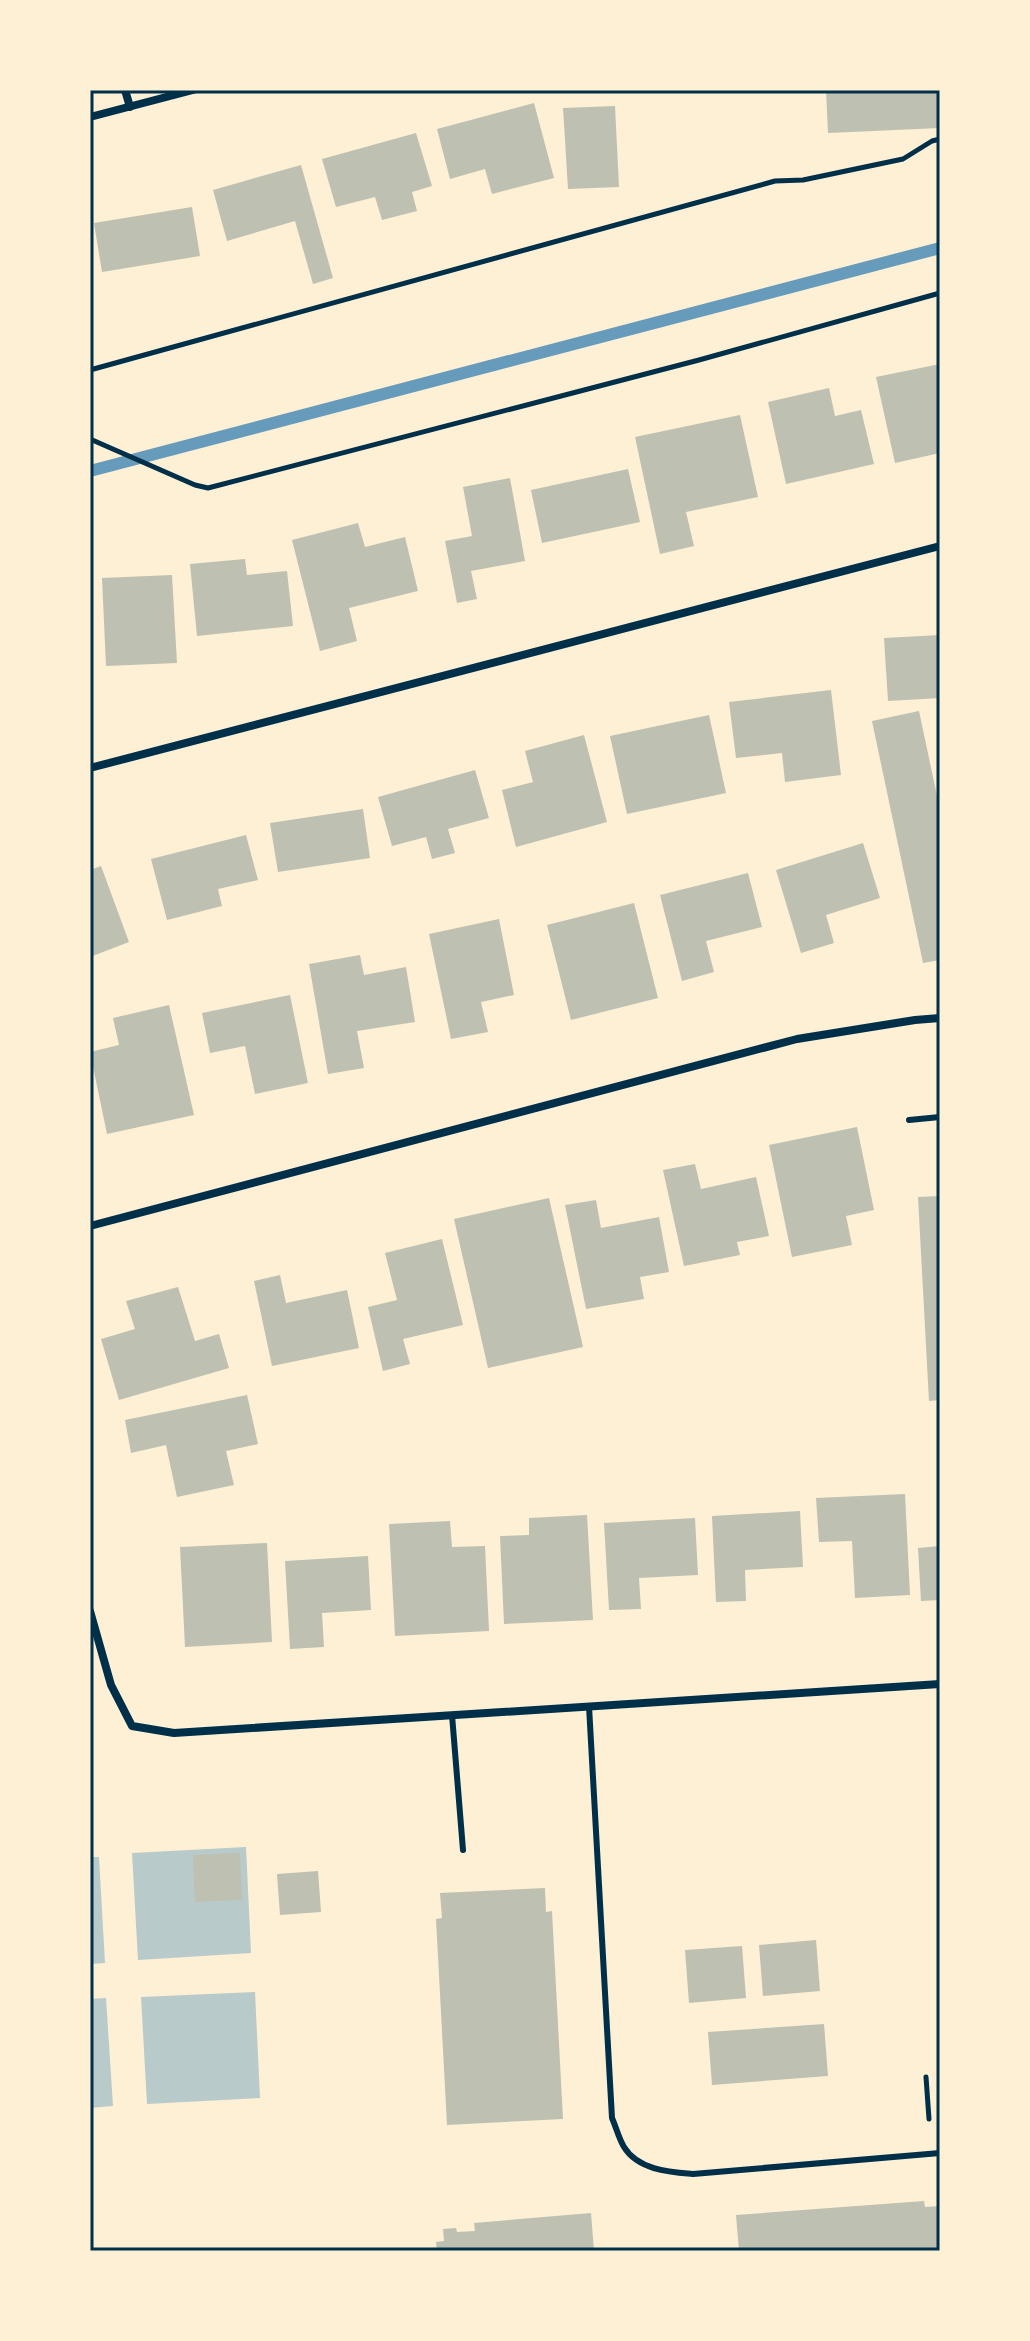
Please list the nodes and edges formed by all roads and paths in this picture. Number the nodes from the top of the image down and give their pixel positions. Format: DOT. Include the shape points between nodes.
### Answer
graph roads {
  1 [pos="125,90"];
  2 [pos="193,90"];
  3 [pos="130,107"];
  4 [pos="90,117"];
  5 [pos="940,139"];
  6 [pos="940,293"];
  7 [pos="90,370"];
  8 [pos="90,439"];
  9 [pos="940,546"];
  10 [pos="90,768"];
  11 [pos="940,1018"];
  12 [pos="940,1117"];
  13 [pos="909,1120"];
  14 [pos="90,1226"];
  15 [pos="90,1611"];
  16 [pos="940,1684"];
  17 [pos="589,1706"];
  18 [pos="452,1715"];
  19 [pos="463,1850"];
  20 [pos="926,2077"];
  21 [pos="929,2119"];
  22 [pos="940,2153"];
  1 -- 3 [label="street"];
  2 -- 3 [label="street"];
  3 -- 4 [label="street"];
  5 -- 7 [label="path" via="903,159 775,181"];
  6 -- 8 [label="path" via="208,488"];
  9 -- 10 [label="street"];
  11 -- 14 [label="street" via="797,1039"];
  12 -- 13 [label="lane"];
  15 -- 18 [label="street" via="111,1685 132,1726 174,1733"];
  16 -- 17 [label="street"];
  17 -- 18 [label="street"];
  17 -- 22 [label="lane" via="612,2118 625,2149 663,2172 693,2174"];
  18 -- 19 [label="lane"];
  20 -- 21 [label="path"];
}
